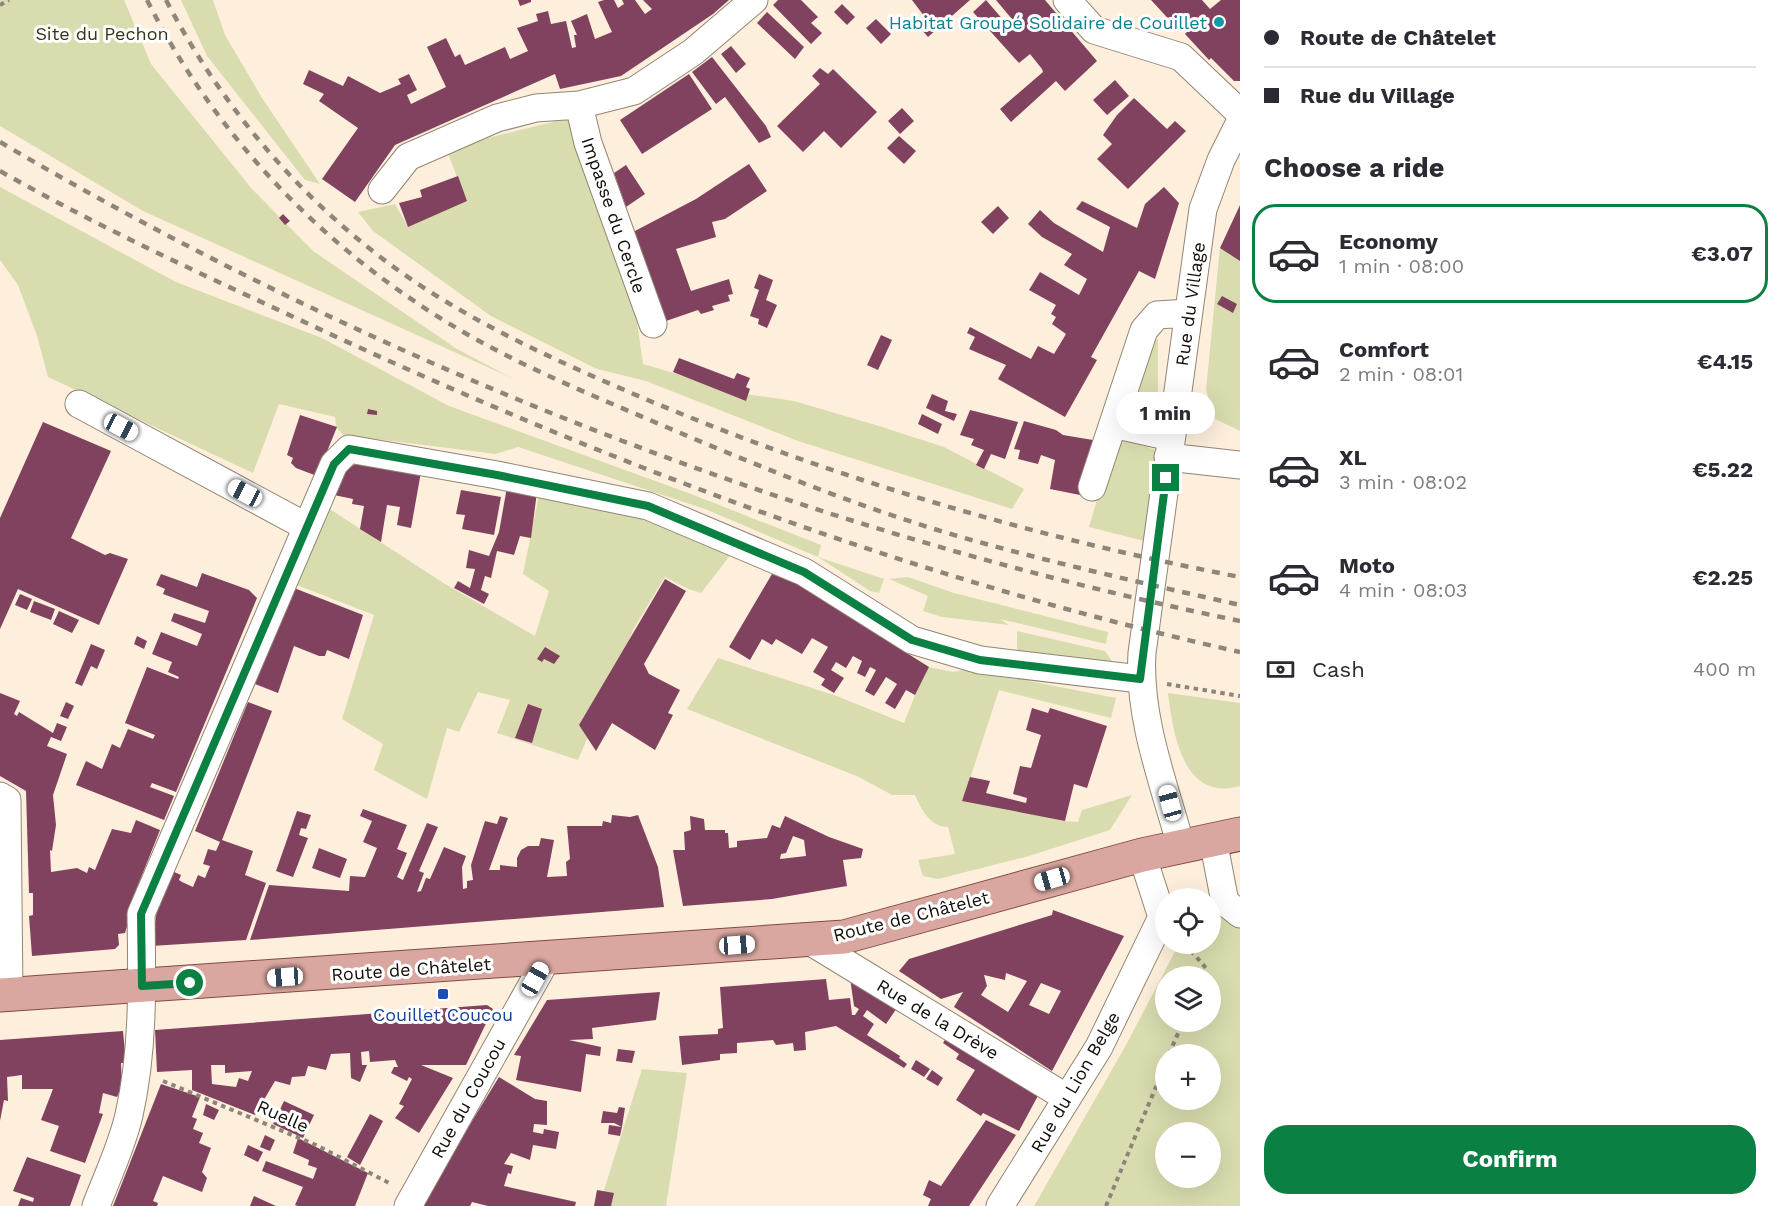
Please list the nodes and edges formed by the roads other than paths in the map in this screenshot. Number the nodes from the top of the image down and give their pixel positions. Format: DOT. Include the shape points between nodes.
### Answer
graph roads {
  1 [pos="754,0"];
  2 [pos="1067,0"];
  3 [pos="579,105"];
  4 [pos="1240,113"];
  5 [pos="1240,122"];
  6 [pos="382,190"];
  7 [pos="1188,313"];
  8 [pos="652,324"];
  9 [pos="79,404"];
  10 [pos="1113,424"];
  11 [pos="1170,447"];
  12 [pos="1240,465"];
  13 [pos="1092,487"];
  14 [pos="307,527"];
  15 [pos="1140,679"];
  16 [pos="0,796"];
  17 [pos="1226,837"];
  18 [pos="1181,846"];
  19 [pos="1142,855"];
  20 [pos="1155,892"];
  21 [pos="1225,907"];
  22 [pos="1155,935"];
  23 [pos="808,939"];
  24 [pos="546,960"];
  25 [pos="142,986"];
  26 [pos="5,995"];
  27 [pos="1067,1098"];
  28 [pos="411,1201"];
  29 [pos="96,1206"];
  30 [pos="1000,1206"];
  1 -- 3 [label="street" via="693,52 634,91"];
  2 -- 4 [label="street" via="1094,30 1181,57"];
  3 -- 6 [label="street" via="536,108 497,118 408,157"];
  3 -- 8 [label="street, Impasse du Cercle" via="588,143"];
  5 -- 7 [label="street, Rue du Village" via="1203,209"];
  7 -- 10 [label="street" via="1157,315 1144,330"];
  7 -- 11 [label="street, Rue du Village"];
  9 -- 14 [label="street"];
  10 -- 11 [label="street"];
  10 -- 13 [label="street"];
  11 -- 12 [label="street"];
  11 -- 15 [label="street, Rue du Village"];
  14 -- 15 [label="street" via="334,464 349,449 497,475 648,506 804,572 912,640 980,660"];
  14 -- 25 [label="street" via="141,914"];
  15 -- 18 [label="street, Rue du Village" via="1151,737"];
  16 -- 26 [label="street" via="7,800"];
  17 -- 18 [label="main road, Route de Châtelet"];
  17 -- 21 [label="street"];
  18 -- 19 [label="main road, Route de Châtelet"];
  19 -- 20 [label="street, Rue du Lion Belge"];
  19 -- 23 [label="main road, Route de Châtelet" via="844,937"];
  22 -- 27 [label="street, Rue du Lion Belge" via="1099,1047"];
  23 -- 24 [label="main road, Route de Châtelet"];
  23 -- 27 [label="street, Rue de la Drève"];
  24 -- 25 [label="main road, Route de Châtelet"];
  24 -- 28 [label="street, Rue du Coucou"];
  25 -- 26 [label="main road, Route de Châtelet"];
  25 -- 29 [label="street" via="137,1071 129,1118"];
  27 -- 30 [label="street, Rue du Lion Belge"];
}
